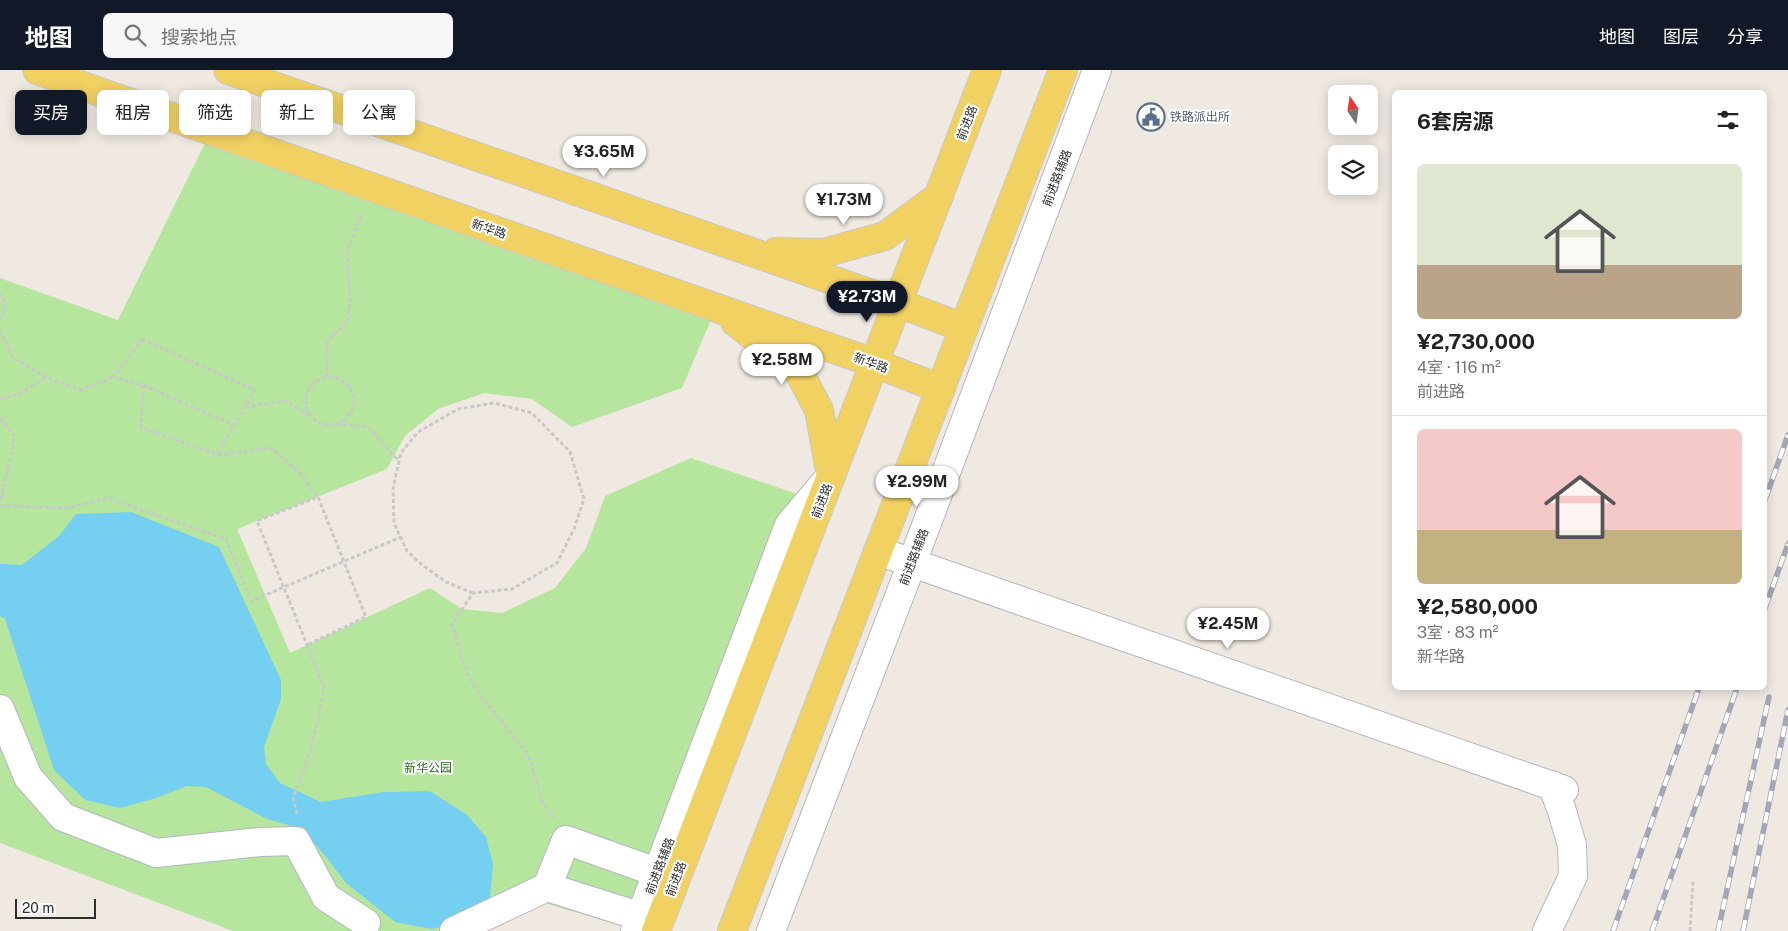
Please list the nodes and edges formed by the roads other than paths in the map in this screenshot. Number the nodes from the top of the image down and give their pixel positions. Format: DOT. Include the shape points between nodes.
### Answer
graph roads {
  1 [pos="37,70"];
  2 [pos="228,70"];
  3 [pos="974,70"];
  4 [pos="987,70"];
  5 [pos="1062,70"];
  6 [pos="1097,70"];
  7 [pos="941,190"];
  8 [pos="748,251"];
  9 [pos="898,303"];
  10 [pos="716,308"];
  11 [pos="964,328"];
  12 [pos="874,363"];
  13 [pos="940,390"];
  14 [pos="831,476"];
  15 [pos="878,552"];
  16 [pos="912,563"];
  17 [pos="0,709"];
  18 [pos="667,876"];
  19 [pos="546,887"];
  20 [pos="648,925"];
  21 [pos="371,928"];
  22 [pos="454,931"];
  23 [pos="732,931"];
  24 [pos="771,931"];
  25 [pos="1548,931"];
  1 -- 10 [label="main road, 新华路"];
  2 -- 8 [label="main road"];
  3 -- 7 [label="street"];
  4 -- 7 [label="main road, 前进路"];
  5 -- 11 [label="main road"];
  6 -- 16 [label="street, 前进路辅路"];
  7 -- 8 [label="main road" via="885,236 824,253"];
  7 -- 9 [label="main road, 前进路"];
  8 -- 9 [label="main road"];
  9 -- 11 [label="main road"];
  9 -- 12 [label="main road, 前进路"];
  10 -- 12 [label="main road, 新华路"];
  10 -- 14 [label="main road" via="798,372 819,410"];
  11 -- 13 [label="main road"];
  12 -- 13 [label="main road, 新华路"];
  12 -- 14 [label="main road, 前进路"];
  13 -- 15 [label="main road"];
  14 -- 18 [label="main road, 前进路"];
  15 -- 16 [label="street"];
  15 -- 23 [label="main road"];
  16 -- 24 [label="street, 前进路辅路"];
  16 -- 25 [label="street" via="1558,788 1572,845 1573,876"];
  17 -- 21 [label="street" via="28,777 63,818 156,853 296,841 326,897"];
  18 -- 19 [label="street" via="566,840"];
  18 -- 20 [label="main road, 前进路"];
  19 -- 20 [label="street"];
  19 -- 22 [label="street"];
}
